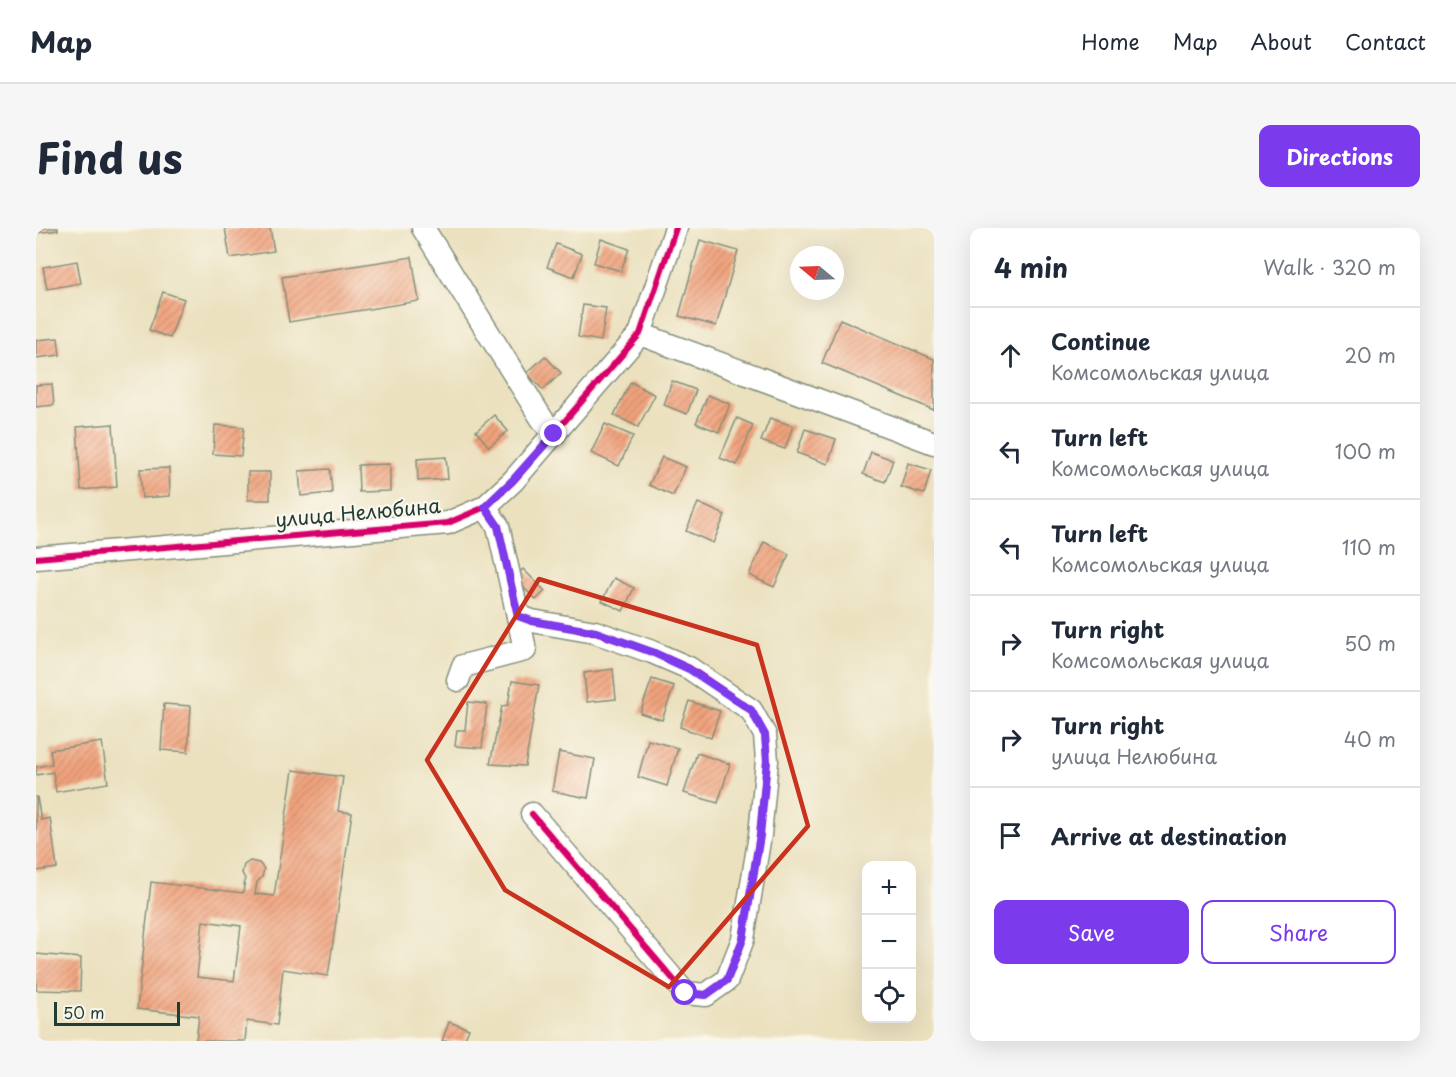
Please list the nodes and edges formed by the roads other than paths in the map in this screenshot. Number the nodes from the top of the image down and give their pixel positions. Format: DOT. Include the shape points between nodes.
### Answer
graph roads {
  1 [pos="423,228"];
  2 [pos="676,228"];
  3 [pos="640,334"];
  4 [pos="554,434"];
  5 [pos="934,443"];
  6 [pos="485,507"];
  7 [pos="36,558"];
  8 [pos="518,616"];
  9 [pos="458,680"];
  10 [pos="532,814"];
  1 -- 4 [label="street"];
  2 -- 3 [label="street"];
  3 -- 4 [label="street, улица Нелюбина"];
  3 -- 5 [label="street"];
  4 -- 6 [label="street, улица Нелюбина"];
  6 -- 7 [label="street, улица Нелюбина" via="448,523"];
  6 -- 8 [label="street" via="498,526"];
  8 -- 9 [label="street" via="525,650 463,666"];
  8 -- 10 [label="street" via="596,632 652,652 689,669 751,710 765,735 767,761 743,939 727,980 706,995 685,993"];
}
